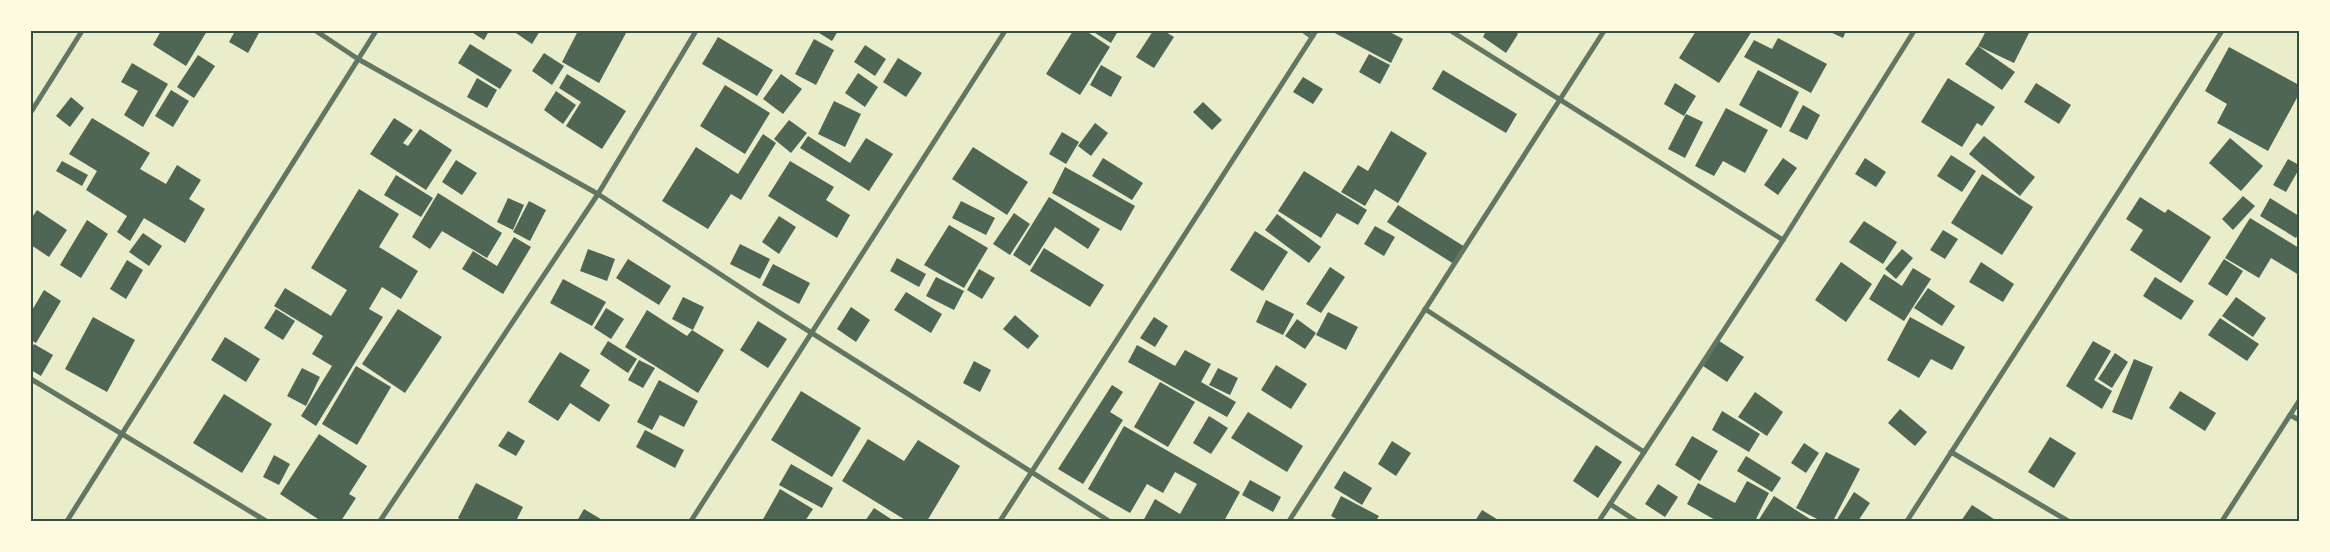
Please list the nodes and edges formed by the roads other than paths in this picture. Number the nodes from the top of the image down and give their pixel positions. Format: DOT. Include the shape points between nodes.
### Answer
graph roads {
  1 [pos="82,31"];
  2 [pos="316,31"];
  3 [pos="376,31"];
  4 [pos="696,31"];
  5 [pos="1005,31"];
  6 [pos="1304,31"];
  7 [pos="1316,31"];
  8 [pos="1451,31"];
  9 [pos="1604,31"];
  10 [pos="1914,31"];
  11 [pos="2222,31"];
  12 [pos="1312,37"];
  13 [pos="358,59"];
  14 [pos="1560,100"];
  15 [pos="31,112"];
  16 [pos="598,194"];
  17 [pos="1783,240"];
  18 [pos="1425,309"];
  19 [pos="812,333"];
  20 [pos="31,379"];
  21 [pos="2299,402"];
  22 [pos="2290,415"];
  23 [pos="2299,420"];
  24 [pos="121,434"];
  25 [pos="1644,452"];
  26 [pos="1951,452"];
  27 [pos="1031,471"];
  28 [pos="1610,504"];
  29 [pos="67,521"];
  30 [pos="266,521"];
  31 [pos="380,521"];
  32 [pos="691,521"];
  33 [pos="1000,521"];
  34 [pos="1109,521"];
  35 [pos="1289,521"];
  36 [pos="1599,521"];
  37 [pos="1636,521"];
  38 [pos="1908,521"];
  39 [pos="2068,521"];
  40 [pos="2222,521"];
  1 -- 15 [label="street"];
  2 -- 13 [label="street"];
  3 -- 13 [label="street"];
  4 -- 16 [label="street"];
  5 -- 19 [label="street"];
  6 -- 12 [label="street"];
  7 -- 12 [label="street"];
  8 -- 14 [label="street"];
  9 -- 14 [label="street"];
  10 -- 17 [label="street"];
  11 -- 26 [label="street"];
  12 -- 27 [label="street"];
  13 -- 16 [label="street"];
  13 -- 24 [label="street"];
  14 -- 17 [label="street"];
  14 -- 18 [label="street"];
  16 -- 19 [label="street"];
  16 -- 31 [label="street"];
  17 -- 25 [label="street"];
  18 -- 25 [label="street"];
  18 -- 35 [label="street"];
  19 -- 27 [label="street"];
  19 -- 32 [label="street"];
  20 -- 24 [label="street"];
  21 -- 22 [label="street"];
  22 -- 23 [label="street"];
  22 -- 40 [label="street"];
  24 -- 29 [label="street"];
  24 -- 30 [label="street"];
  25 -- 28 [label="street"];
  26 -- 38 [label="street"];
  26 -- 39 [label="street"];
  27 -- 33 [label="street"];
  27 -- 34 [label="street"];
  28 -- 36 [label="street"];
  28 -- 37 [label="street"];
}
